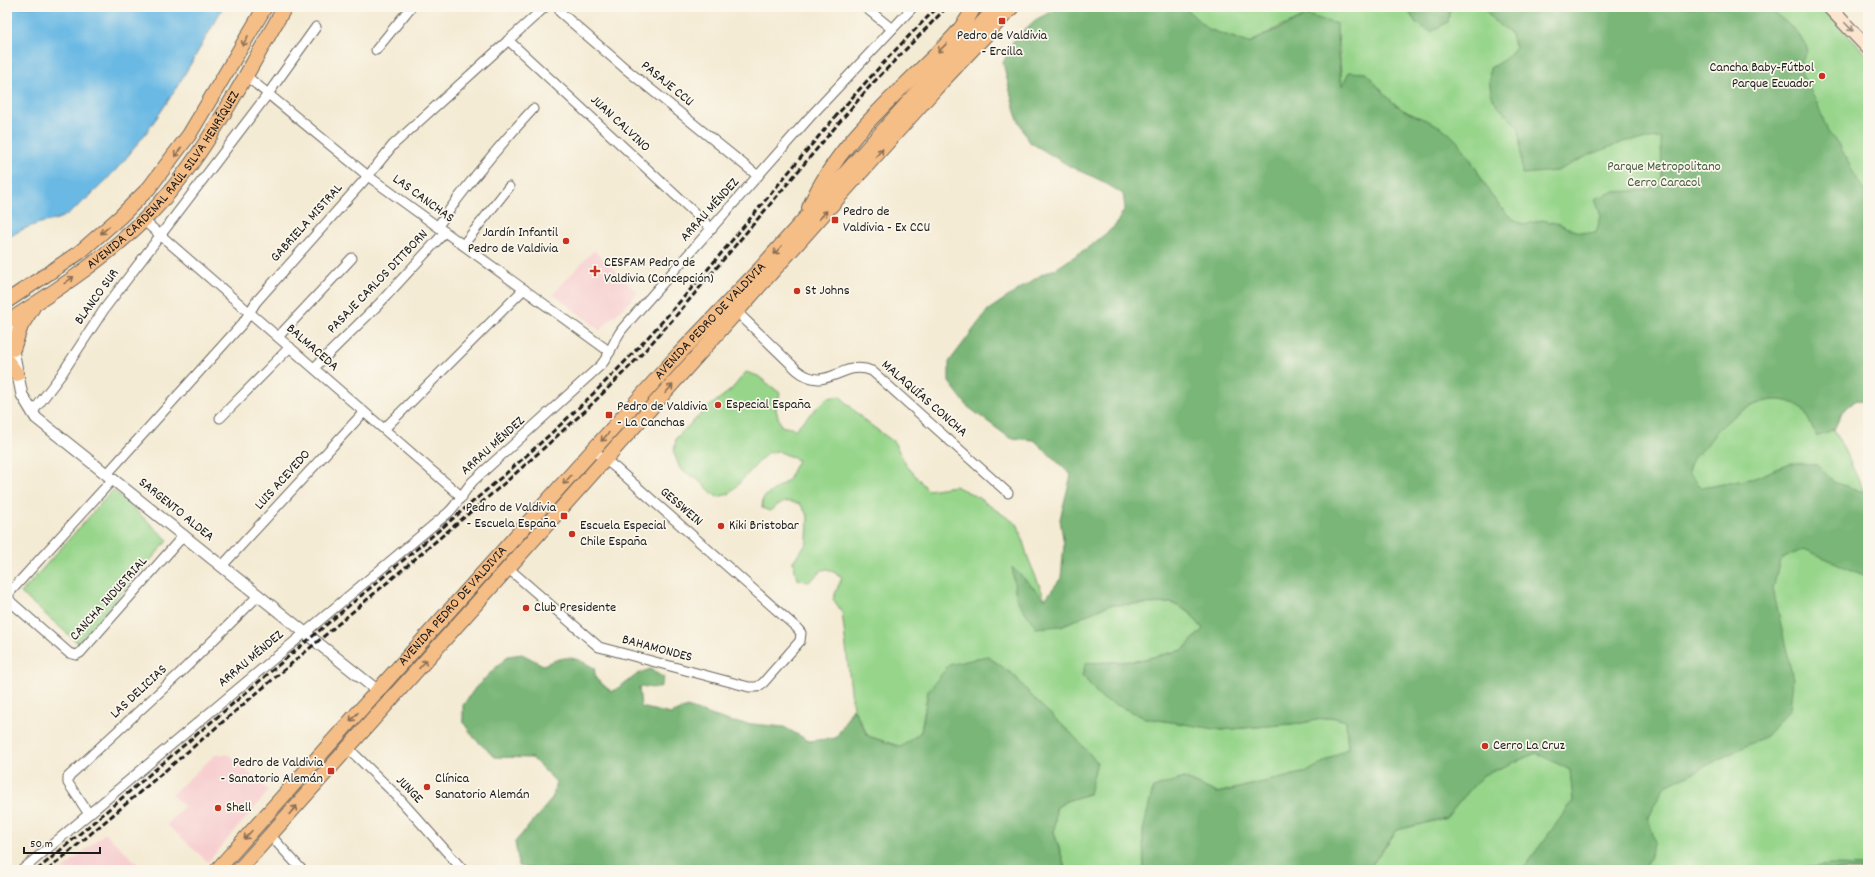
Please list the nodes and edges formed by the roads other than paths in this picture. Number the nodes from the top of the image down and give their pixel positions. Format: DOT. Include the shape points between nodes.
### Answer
graph roads {
  1 [pos="265,7"];
  2 [pos="285,7"];
  3 [pos="410,7"];
  4 [pos="545,7"];
  5 [pos="865,7"];
  6 [pos="914,7"];
  7 [pos="974,7"];
  8 [pos="997,7"];
  9 [pos="1012,7"];
  10 [pos="1829,7"];
  11 [pos="560,12"];
  12 [pos="316,27"];
  13 [pos="892,29"];
  14 [pos="508,40"];
  15 [pos="1868,48"];
  16 [pos="376,50"];
  17 [pos="246,75"];
  18 [pos="928,80"];
  19 [pos="268,94"];
  20 [pos="533,109"];
  21 [pos="870,120"];
  22 [pos="844,150"];
  23 [pos="368,176"];
  24 [pos="758,176"];
  25 [pos="850,177"];
  26 [pos="509,187"];
  27 [pos="143,220"];
  28 [pos="804,221"];
  29 [pos="441,229"];
  30 [pos="712,229"];
  31 [pos="162,236"];
  32 [pos="463,245"];
  33 [pos="352,258"];
  34 [pos="524,289"];
  35 [pos="7,302"];
  36 [pos="37,302"];
  37 [pos="737,312"];
  38 [pos="250,313"];
  39 [pos="7,321"];
  40 [pos="278,337"];
  41 [pos="290,347"];
  42 [pos="610,352"];
  43 [pos="10,355"];
  44 [pos="314,368"];
  45 [pos="17,374"];
  46 [pos="364,412"];
  47 [pos="32,413"];
  48 [pos="220,418"];
  49 [pos="384,429"];
  50 [pos="593,450"];
  51 [pos="605,460"];
  52 [pos="110,476"];
  53 [pos="1008,493"];
  54 [pos="462,497"];
  55 [pos="184,536"];
  56 [pos="222,566"];
  57 [pos="509,569"];
  58 [pos="258,596"];
  59 [pos="305,632"];
  60 [pos="801,635"];
  61 [pos="378,690"];
  62 [pos="397,694"];
  63 [pos="380,712"];
  64 [pos="330,743"];
  65 [pos="348,748"];
  66 [pos="89,814"];
  67 [pos="266,815"];
  68 [pos="270,835"];
  69 [pos="22,870"];
  70 [pos="217,870"];
  71 [pos="239,870"];
  72 [pos="302,870"];
  73 [pos="463,870"];
  1 -- 35 [label="main road, AVENIDA CARDENAL RAÚL SILVA HENRÍQUEZ, one-way" via="189,136 149,188 80,252"];
  2 -- 17 [label="main road, AVENIDA CARDENAL RAÚL SILVA HENRÍQUEZ"];
  3 -- 16 [label="street"];
  4 -- 14 [label="street, GABRIELA MISTRAL"];
  5 -- 13 [label="street"];
  6 -- 13 [label="street, ARRAU MÉNDEZ"];
  7 -- 21 [label="main road, one-way" via="954,36"];
  8 -- 18 [label="main road, AVENIDA PEDRO DE VALDIVIA"];
  25 -- 9 [label="main road, AVENIDA PEDRO DE VALDIVIA, one-way"];
  10 -- 15 [label="main road, one-way"];
  11 -- 24 [label="street, PASAJE CCU"];
  12 -- 19 [label="street, BLANCO SUR"];
  13 -- 24 [label="street, ARRAU MÉNDEZ"];
  14 -- 23 [label="street, GABRIELA MISTRAL" via="408,129"];
  14 -- 30 [label="street, JUAN CALVINO"];
  17 -- 19 [label="street, LAS CANCHAS"];
  17 -- 27 [label="main road, AVENIDA CARDENAL RAÚL SILVA HENRÍQUEZ" via="192,162"];
  18 -- 21 [label="main road"];
  18 -- 25 [label="main road, AVENIDA PEDRO DE VALDIVIA"];
  19 -- 23 [label="street, LAS CANCHAS"];
  19 -- 31 [label="street, BLANCO SUR"];
  20 -- 29 [label="street, PASAJE CARLOS DITTBORN" via="478,170"];
  21 -- 22 [label="main road"];
  22 -- 25 [label="main road"];
  22 -- 28 [label="main road" via="818,189"];
  23 -- 29 [label="street, LAS CANCHAS"];
  23 -- 38 [label="street, GABRIELA MISTRAL" via="256,302"];
  24 -- 30 [label="street, ARRAU MÉNDEZ"];
  25 -- 28 [label="main road, AVENIDA PEDRO DE VALDIVIA"];
  37 -- 25 [label="main road, AVENIDA PEDRO DE VALDIVIA, one-way"];
  26 -- 32 [label="street"];
  27 -- 31 [label="street, BALMACEDA"];
  36 -- 27 [label="main road, AVENIDA CARDENAL RAÚL SILVA HENRÍQUEZ, one-way" via="101,256"];
  28 -- 50 [label="main road, AVENIDA PEDRO DE VALDIVIA, one-way"];
  29 -- 32 [label="street, LAS CANCHAS"];
  29 -- 44 [label="street, PASAJE CARLOS DITTBORN" via="378,305"];
  30 -- 42 [label="street, ARRAU MÉNDEZ" via="624,327 616,337"];
  31 -- 38 [label="street, BALMACEDA"];
  31 -- 47 [label="street, BLANCO SUR" via="105,308"];
  32 -- 34 [label="street, LAS CANCHAS"];
  33 -- 40 [label="street"];
  34 -- 42 [label="street, LAS CANCHAS"];
  34 -- 49 [label="street"];
  36 -- 39 [label="main road, AVENIDA CARDENAL RAÚL SILVA HENRÍQUEZ"];
  36 -- 43 [label="main road" via="21,326"];
  51 -- 37 [label="main road, AVENIDA PEDRO DE VALDIVIA, one-way"];
  37 -- 53 [label="street, MALAQUÍAS CONCHA" via="796,370 808,377 828,379 855,367 872,371"];
  38 -- 40 [label="street, BALMACEDA"];
  38 -- 52 [label="street, GABRIELA MISTRAL"];
  39 -- 43 [label="street"];
  40 -- 41 [label="street, BALMACEDA"];
  41 -- 44 [label="street, BALMACEDA"];
  41 -- 48 [label="street"];
  42 -- 54 [label="street, ARRAU MÉNDEZ" via="601,365 473,481"];
  43 -- 45 [label="main road"];
  44 -- 46 [label="street, BALMACEDA"];
  45 -- 47 [label="street, SARGENTO ALDEA" via="22,395"];
  46 -- 49 [label="street, BALMACEDA"];
  46 -- 56 [label="street, LUIS ACEVEDO"];
  47 -- 52 [label="street, SARGENTO ALDEA"];
  49 -- 54 [label="street, BALMACEDA"];
  50 -- 51 [label="street, GESSWEIN"];
  50 -- 61 [label="main road, AVENIDA PEDRO DE VALDIVIA, one-way"];
  51 -- 57 [label="main road, AVENIDA PEDRO DE VALDIVIA"];
  51 -- 60 [label="street, GESSWEIN" via="797,628"];
  52 -- 55 [label="street, SARGENTO ALDEA"];
  52 -- 55 [label="street, CANCHA INDUSTRIAL" via="9,593 12,603 69,653 80,653"];
  54 -- 59 [label="street, ARRAU MÉNDEZ" via="449,512"];
  55 -- 56 [label="street, SARGENTO ALDEA"];
  56 -- 58 [label="street, SARGENTO ALDEA"];
  57 -- 60 [label="street, BAHAMONDES" via="599,647 749,687 757,687 763,683 798,643"];
  62 -- 57 [label="main road, AVENIDA PEDRO DE VALDIVIA, one-way"];
  58 -- 59 [label="street, SARGENTO ALDEA"];
  58 -- 66 [label="street, LAS DELICIAS" via="68,777 68,784"];
  59 -- 61 [label="street, SARGENTO ALDEA"];
  59 -- 66 [label="street, ARRAU MÉNDEZ"];
  61 -- 62 [label="main road"];
  61 -- 63 [label="main road" via="382,700"];
  61 -- 64 [label="main road, AVENIDA PEDRO DE VALDIVIA, one-way"];
  62 -- 63 [label="main road, AVENIDA PEDRO DE VALDIVIA"];
  63 -- 65 [label="main road, AVENIDA PEDRO DE VALDIVIA"];
  64 -- 65 [label="main road"];
  64 -- 67 [label="main road, AVENIDA PEDRO DE VALDIVIA"];
  68 -- 65 [label="main road, AVENIDA PEDRO DE VALDIVIA, one-way"];
  65 -- 73 [label="street, JUNGE" via="396,795"];
  66 -- 69 [label="street, ARRAU MÉNDEZ"];
  67 -- 68 [label="main road"];
  67 -- 70 [label="main road, AVENIDA PEDRO DE VALDIVIA, one-way"];
  68 -- 71 [label="main road, AVENIDA PEDRO DE VALDIVIA"];
  68 -- 72 [label="street"];
}
